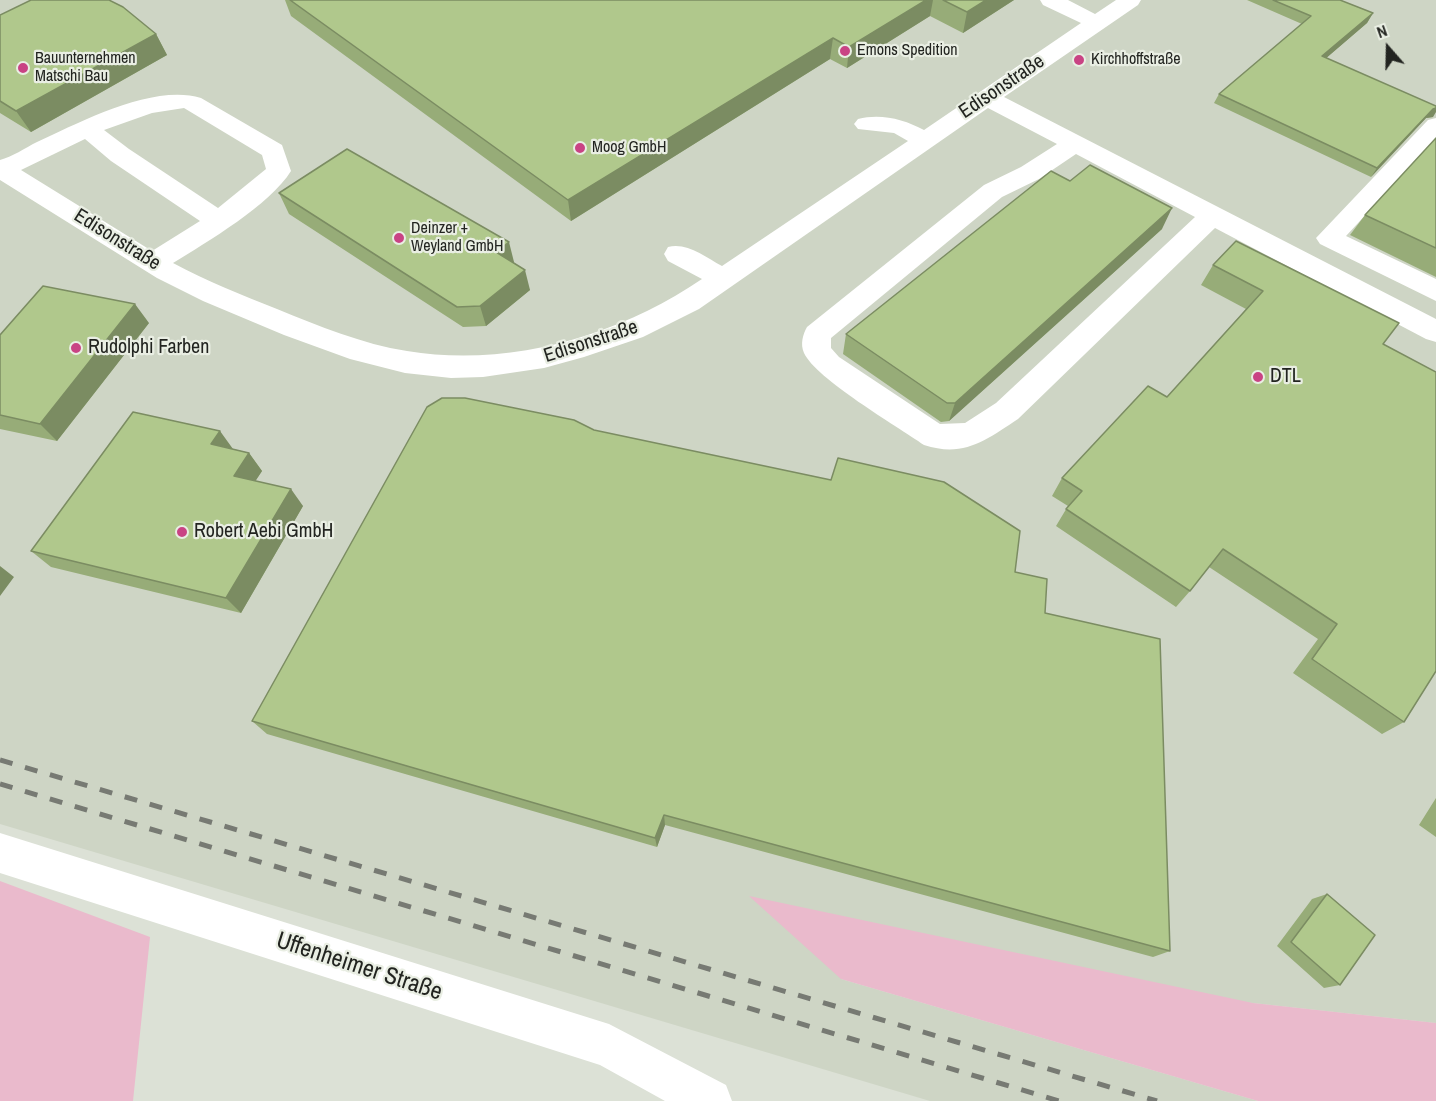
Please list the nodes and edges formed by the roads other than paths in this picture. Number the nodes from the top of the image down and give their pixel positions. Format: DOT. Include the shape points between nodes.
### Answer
graph roads {
  1 [pos="1051,0"];
  2 [pos="1131,0"];
  3 [pos="1097,22"];
  4 [pos="987,98"];
  5 [pos="866,124"];
  6 [pos="1436,125"];
  7 [pos="88,129"];
  8 [pos="925,140"];
  9 [pos="1074,144"];
  10 [pos="1,169"];
  11 [pos="1212,216"];
  12 [pos="218,220"];
  13 [pos="677,254"];
  14 [pos="152,263"];
  15 [pos="722,278"];
  16 [pos="1436,291"];
  17 [pos="1436,332"];
  18 [pos="0,853"];
  19 [pos="710,1101"];
  1 -- 3 [label="street"];
  2 -- 3 [label="street, Edisonstraße"];
  3 -- 4 [label="street, Edisonstraße"];
  4 -- 8 [label="street, Edisonstraße"];
  4 -- 9 [label="street"];
  5 -- 8 [label="street" via="899,126"];
  6 -- 16 [label="street" via="1329,238"];
  7 -- 10 [label="street"];
  7 -- 12 [label="street"];
  7 -- 12 [label="street" via="147,105 187,101 273,151 279,171 259,191"];
  8 -- 15 [label="street, Edisonstraße"];
  9 -- 11 [label="street"];
  9 -- 11 [label="street" via="1030,173 993,191 817,334 817,350 829,365 934,436 970,435 1006,411"];
  10 -- 14 [label="street, Edisonstraße"];
  11 -- 17 [label="street"];
  12 -- 14 [label="street"];
  13 -- 15 [label="street"];
  14 -- 15 [label="street, Edisonstraße" via="312,335 389,358 452,367 513,364 565,354 644,326"];
  18 -- 19 [label="street, Uffenheimer Straße" via="609,1046"];
}
